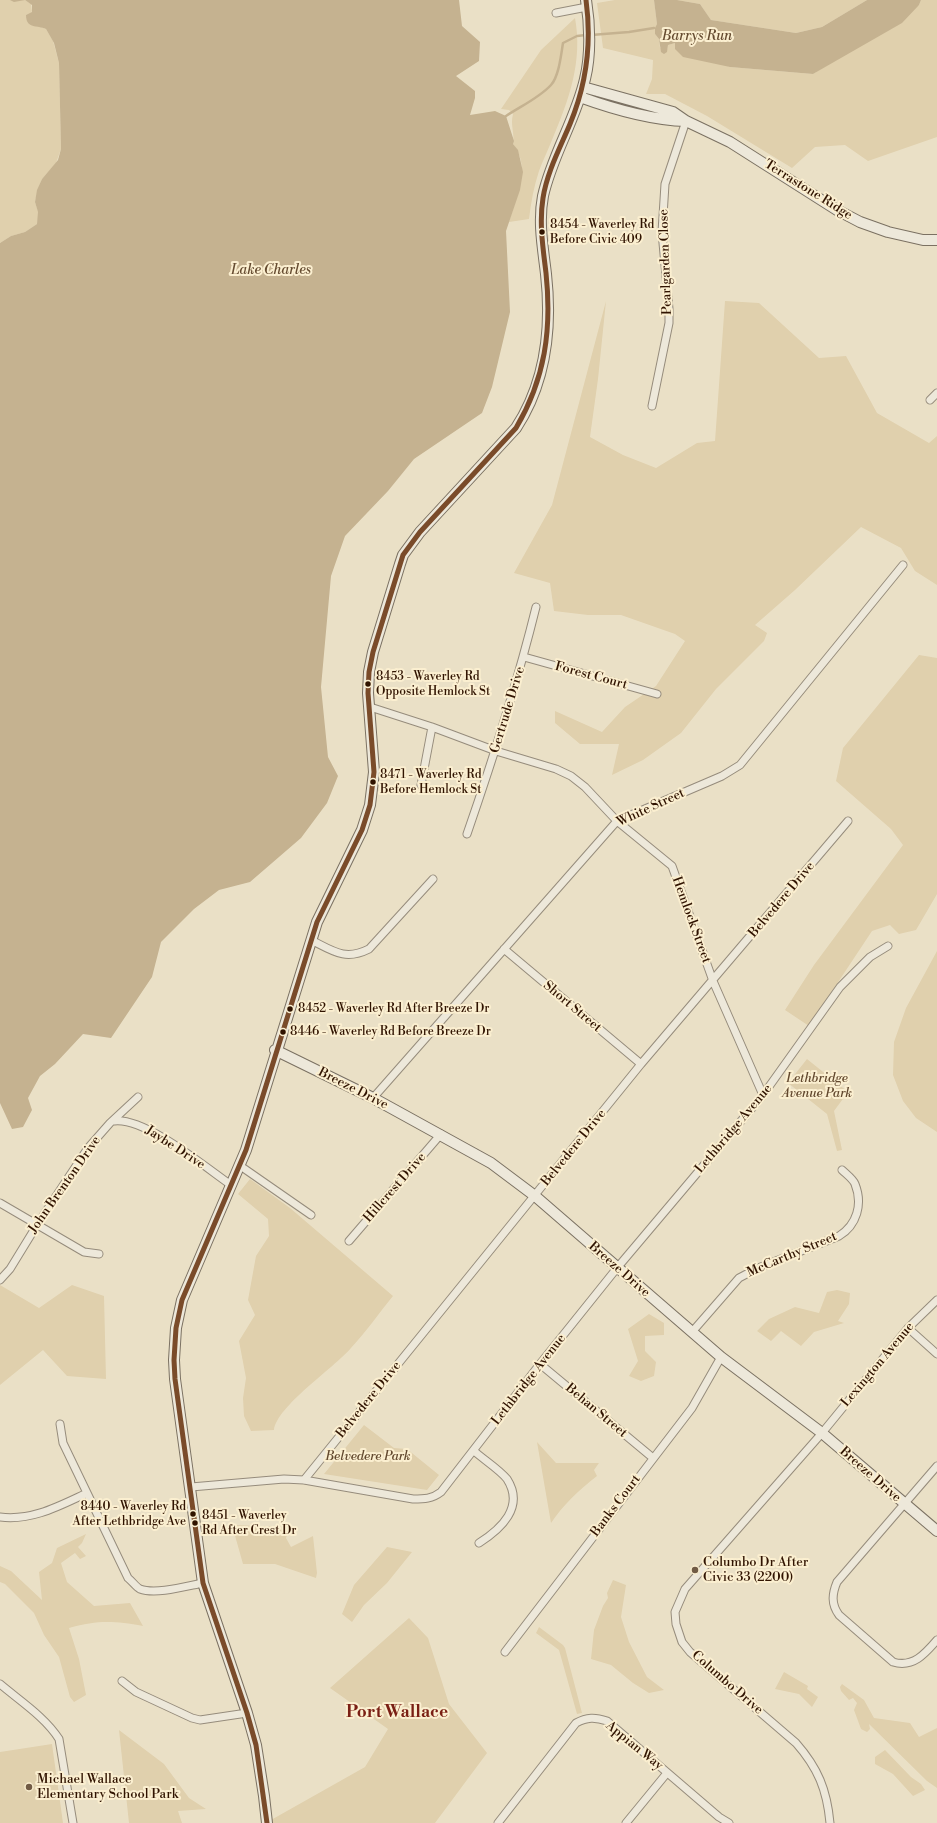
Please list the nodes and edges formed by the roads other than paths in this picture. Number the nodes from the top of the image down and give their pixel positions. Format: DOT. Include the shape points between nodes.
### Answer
graph roads {
  1 [pos="587,4"];
  2 [pos="556,13"];
  3 [pos="581,92"];
  4 [pos="686,121"];
  5 [pos="937,240"];
  6 [pos="937,393"];
  7 [pos="930,400"];
  8 [pos="652,406"];
  9 [pos="903,565"];
  10 [pos="536,607"];
  11 [pos="524,657"];
  12 [pos="657,694"];
  13 [pos="370,707"];
  14 [pos="432,726"];
  15 [pos="496,751"];
  16 [pos="422,785"];
  17 [pos="617,821"];
  18 [pos="848,821"];
  19 [pos="467,834"];
  20 [pos="433,878"];
  21 [pos="311,940"];
  22 [pos="888,946"];
  23 [pos="504,949"];
  24 [pos="713,981"];
  25 [pos="276,1050"];
  26 [pos="641,1064"];
  27 [pos="763,1095"];
  28 [pos="138,1097"];
  29 [pos="372,1098"];
  30 [pos="114,1121"];
  31 [pos="441,1134"];
  32 [pos="239,1165"];
  33 [pos="842,1170"];
  34 [pos="231,1185"];
  35 [pos="535,1196"];
  36 [pos="0,1203"];
  37 [pos="311,1215"];
  38 [pos="37,1224"];
  39 [pos="349,1241"];
  40 [pos="99,1254"];
  41 [pos="617,1268"];
  42 [pos="0,1280"];
  43 [pos="937,1300"];
  44 [pos="908,1328"];
  45 [pos="692,1332"];
  46 [pos="937,1354"];
  47 [pos="721,1357"];
  48 [pos="540,1364"];
  49 [pos="60,1424"];
  50 [pos="822,1433"];
  51 [pos="474,1451"];
  52 [pos="653,1458"];
  53 [pos="937,1466"];
  54 [pos="304,1480"];
  55 [pos="191,1486"];
  56 [pos="87,1493"];
  57 [pos="903,1503"];
  58 [pos="0,1517"];
  59 [pos="937,1531"];
  60 [pos="479,1543"];
  61 [pos="204,1583"];
  62 [pos="937,1640"];
  63 [pos="506,1652"];
  64 [pos="122,1681"];
  65 [pos="0,1684"];
  66 [pos="247,1713"];
  67 [pos="667,1773"];
  68 [pos="72,1823"];
  69 [pos="267,1823"];
  70 [pos="498,1823"];
  71 [pos="626,1823"];
  72 [pos="729,1823"];
  73 [pos="830,1823"];
  1 -- 2 [label="street"];
  1 -- 3 [label="main road" via="588,63"];
  3 -- 4 [label="main road, Terrastone Ridge" via="615,108"];
  3 -- 13 [label="main road" via="543,196 541,229 548,314 547,337 539,380 516,428 453,494 403,555 372,659 368,693"];
  4 -- 5 [label="main road, Terrastone Ridge" via="730,142 854,219 888,232 923,240"];
  4 -- 8 [label="street, Pearlgarden Close" via="665,184 662,232 669,323"];
  6 -- 7 [label="street"];
  9 -- 17 [label="street, White Street" via="740,765 722,776"];
  10 -- 11 [label="street, Gertrude Drive"];
  11 -- 12 [label="street, Forest Court"];
  11 -- 15 [label="street, Gertrude Drive"];
  13 -- 14 [label="street, Hemlock Street"];
  13 -- 21 [label="main road" via="374,772 370,806 362,830 317,922"];
  14 -- 15 [label="street, Hemlock Street"];
  14 -- 16 [label="street"];
  15 -- 17 [label="street, Hemlock Street" via="571,776"];
  15 -- 19 [label="street, Gertrude Drive"];
  17 -- 23 [label="street, White Street"];
  17 -- 24 [label="street, Hemlock Street" via="672,866"];
  18 -- 24 [label="street, Belvedere Drive"];
  20 -- 21 [label="street" via="370,949 347,956"];
  21 -- 25 [label="main road"];
  22 -- 27 [label="street, Lethbridge Avenue" via="870,957 840,988"];
  23 -- 26 [label="street, Short Street"];
  23 -- 29 [label="street, White Street"];
  24 -- 26 [label="street, Belvedere Drive"];
  24 -- 27 [label="street, Hemlock Street"];
  25 -- 29 [label="main road, Breeze Drive"];
  25 -- 32 [label="main road" via="246,1150"];
  26 -- 35 [label="street, Belvedere Drive"];
  27 -- 41 [label="street, Lethbridge Avenue"];
  28 -- 30 [label="street, John Brenton Drive"];
  29 -- 31 [label="main road, Breeze Drive"];
  30 -- 34 [label="street, Jaybe Drive" via="122,1120 137,1124 168,1141"];
  30 -- 38 [label="street, John Brenton Drive" via="88,1148"];
  31 -- 35 [label="main road, Breeze Drive" via="491,1163"];
  31 -- 39 [label="street, Hillcrest Drive"];
  32 -- 34 [label="main road"];
  32 -- 37 [label="street"];
  33 -- 45 [label="street, McCarthy Street" via="855,1182 858,1196 858,1209 849,1230 739,1278"];
  34 -- 55 [label="main road" via="188,1283 176,1328 175,1379"];
  35 -- 41 [label="main road, Breeze Drive"];
  35 -- 54 [label="street, Belvedere Drive"];
  36 -- 38 [label="street"];
  38 -- 40 [label="street" via="84,1252"];
  38 -- 42 [label="street, John Brenton Drive"];
  41 -- 45 [label="main road, Breeze Drive"];
  41 -- 48 [label="street, Lethbridge Avenue"];
  43 -- 44 [label="street, Lexington Avenue"];
  44 -- 46 [label="street"];
  44 -- 50 [label="street, Lexington Avenue"];
  45 -- 47 [label="main road, Breeze Drive"];
  47 -- 50 [label="main road, Breeze Drive"];
  47 -- 52 [label="street, Banks Court" via="692,1408"];
  48 -- 51 [label="street, Lethbridge Avenue"];
  48 -- 52 [label="street, Behan Street"];
  49 -- 56 [label="street" via="63,1443"];
  50 -- 57 [label="main road, Breeze Drive"];
  50 -- 73 [label="street, Columbo Drive" via="685,1590 675,1612 682,1642 690,1652 796,1743 809,1758 826,1796"];
  51 -- 54 [label="street, Lethbridge Avenue" via="441,1492 430,1499 412,1499"];
  51 -- 60 [label="street" via="506,1478 514,1499 512,1510 504,1523 495,1533"];
  52 -- 63 [label="street, Banks Court"];
  53 -- 57 [label="street"];
  54 -- 55 [label="street, Lethbridge Avenue" via="284,1479"];
  55 -- 61 [label="main road"];
  56 -- 58 [label="street" via="34,1516"];
  56 -- 61 [label="street" via="128,1578 138,1588 174,1588"];
  57 -- 59 [label="main road, Breeze Drive"];
  57 -- 62 [label="street" via="837,1582 832,1598 834,1608 838,1615 893,1662 909,1664 925,1654"];
  61 -- 66 [label="main road"];
  64 -- 66 [label="street" via="136,1692 192,1718 200,1720"];
  65 -- 68 [label="street" via="45,1721 59,1739"];
  66 -- 69 [label="main road" via="260,1765"];
  67 -- 70 [label="street, Appian Way" via="607,1722 592,1718 583,1719 576,1724"];
  67 -- 71 [label="street"];
  67 -- 72 [label="street, Appian Way"];
}
